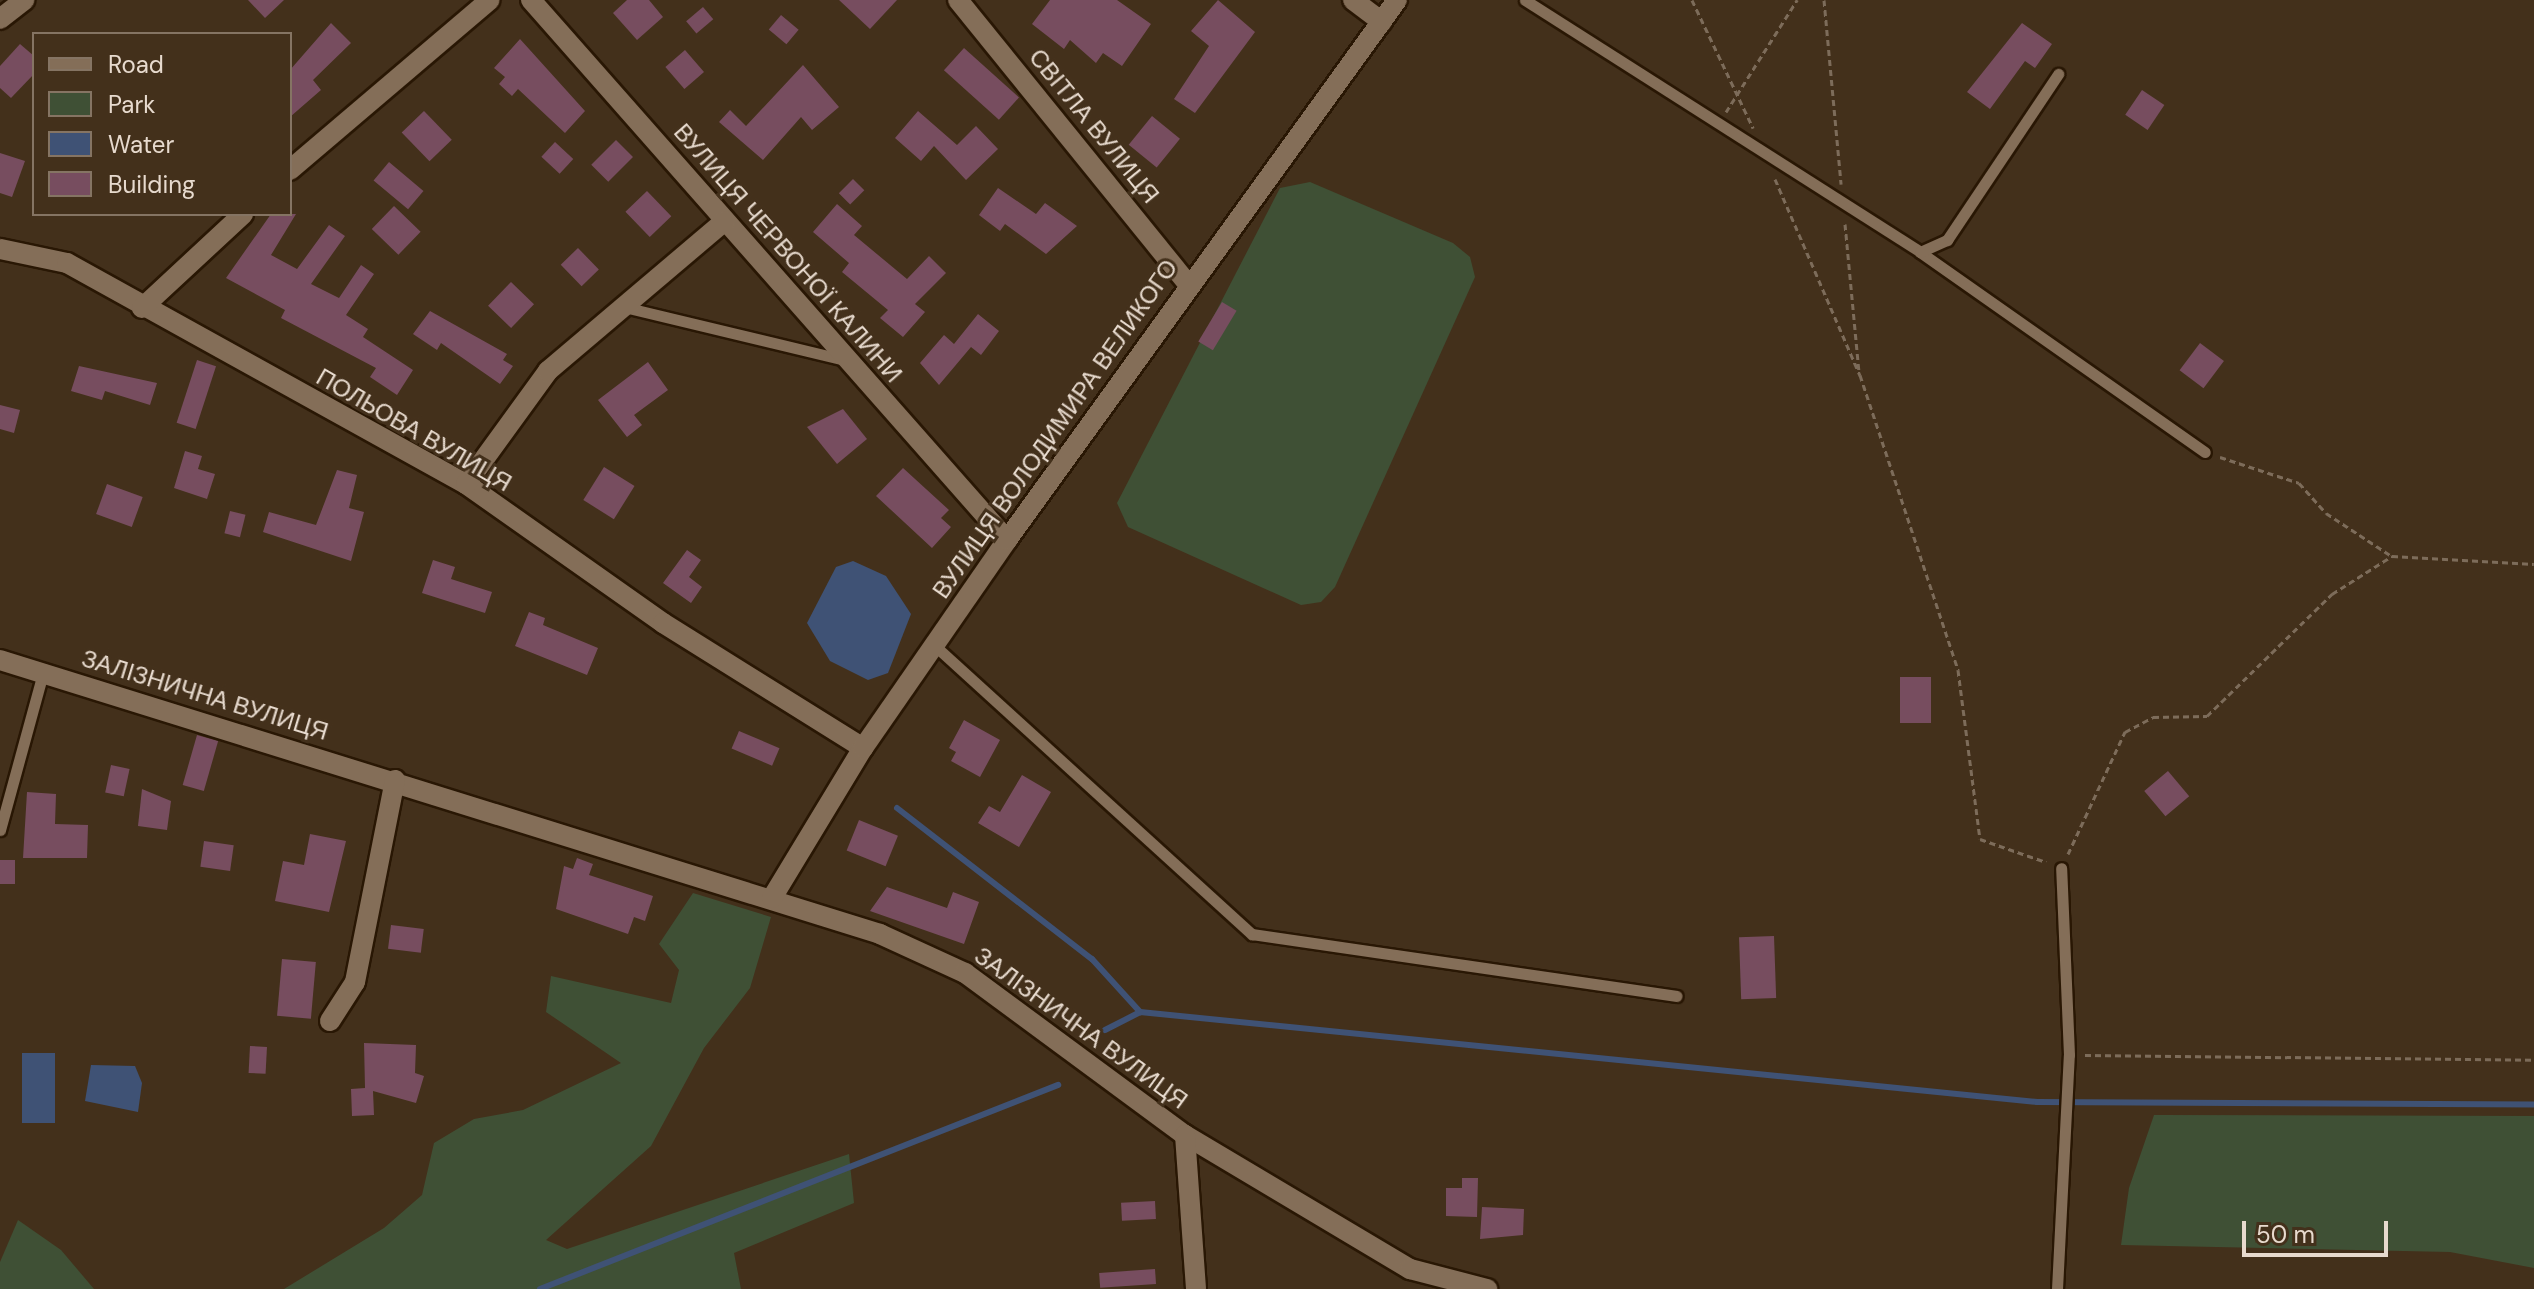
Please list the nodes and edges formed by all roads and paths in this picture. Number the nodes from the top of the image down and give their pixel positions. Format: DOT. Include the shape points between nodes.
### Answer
graph roads {
  1 [pos="24,0"];
  2 [pos="490,0"];
  3 [pos="531,0"];
  4 [pos="958,0"];
  5 [pos="1353,0"];
  6 [pos="1397,0"];
  7 [pos="1525,0"];
  8 [pos="1692,0"];
  9 [pos="1797,0"];
  10 [pos="0,19"];
  11 [pos="1382,22"];
  12 [pos="2058,74"];
  13 [pos="1738,93"];
  14 [pos="1717,125"];
  15 [pos="1765,156"];
  16 [pos="292,168"];
  17 [pos="241,216"];
  18 [pos="725,221"];
  19 [pos="0,249"];
  20 [pos="1920,252"];
  21 [pos="1189,285"];
  22 [pos="624,307"];
  23 [pos="142,308"];
  24 [pos="849,362"];
  25 [pos="2205,452"];
  26 [pos="466,484"];
  27 [pos="1007,540"];
  28 [pos="2392,556"];
  29 [pos="2534,564"];
  30 [pos="934,645"];
  31 [pos="0,660"];
  32 [pos="43,673"];
  33 [pos="863,748"];
  34 [pos="395,780"];
  35 [pos="0,830"];
  36 [pos="2061,868"];
  37 [pos="772,898"];
  38 [pos="1676,996"];
  39 [pos="330,1021"];
  40 [pos="2069,1055"];
  41 [pos="2534,1060"];
  42 [pos="1185,1135"];
  43 [pos="1409,1279"];
  44 [pos="1196,1289"];
  45 [pos="1487,1289"];
  46 [pos="2057,1289"];
  1 -- 10 [label="street"];
  2 -- 16 [label="street"];
  3 -- 18 [label="street, ВУЛИЦЯ ЧЕРВОНОЇ КАЛИНИ"];
  4 -- 21 [label="street, СВІТЛА ВУЛИЦЯ"];
  5 -- 11 [label="street"];
  6 -- 11 [label="street, ВУЛИЦЯ ВОЛОДИМИРА ВЕЛИКОГО"];
  7 -- 14 [label="lane"];
  8 -- 13 [label="path"];
  9 -- 13 [label="path"];
  11 -- 21 [label="street, ВУЛИЦЯ ВОЛОДИМИРА ВЕЛИКОГО"];
  12 -- 20 [label="lane" via="1947,240"];
  13 -- 14 [label="path"];
  13 -- 15 [label="path"];
  14 -- 15 [label="lane"];
  15 -- 20 [label="lane"];
  15 -- 36 [label="path" via="1860,375 1958,670 1980,839"];
  17 -- 23 [label="street"];
  18 -- 22 [label="street"];
  18 -- 24 [label="street, ВУЛИЦЯ ЧЕРВОНОЇ КАЛИНИ"];
  19 -- 23 [label="street, ПОЛЬОВА ВУЛИЦЯ" via="67,263"];
  20 -- 25 [label="lane"];
  21 -- 27 [label="street, ВУЛИЦЯ ВОЛОДИМИРА ВЕЛИКОГО"];
  22 -- 24 [label="lane"];
  22 -- 26 [label="street" via="548,371"];
  23 -- 26 [label="street, ПОЛЬОВА ВУЛИЦЯ"];
  24 -- 27 [label="street, ВУЛИЦЯ ЧЕРВОНОЇ КАЛИНИ"];
  25 -- 28 [label="path" via="2299,483 2326,513"];
  26 -- 33 [label="street, ПОЛЬОВА ВУЛИЦЯ" via="663,623"];
  27 -- 30 [label="street, ВУЛИЦЯ ВОЛОДИМИРА ВЕЛИКОГО"];
  28 -- 29 [label="path"];
  28 -- 36 [label="path" via="2332,594 2207,716 2153,717 2125,732"];
  30 -- 33 [label="street, ВУЛИЦЯ ВОЛОДИМИРА ВЕЛИКОГО"];
  30 -- 38 [label="lane" via="1252,934"];
  31 -- 32 [label="street, ЗАЛІЗНИЧНА ВУЛИЦЯ"];
  32 -- 34 [label="street, ЗАЛІЗНИЧНА ВУЛИЦЯ"];
  32 -- 35 [label="lane"];
  33 -- 37 [label="street, ВУЛИЦЯ ВОЛОДИМИРА ВЕЛИКОГО"];
  34 -- 37 [label="street, ЗАЛІЗНИЧНА ВУЛИЦЯ"];
  34 -- 39 [label="street" via="355,982"];
  36 -- 40 [label="lane"];
  37 -- 42 [label="street, ЗАЛІЗНИЧНА ВУЛИЦЯ" via="880,934 965,973"];
  40 -- 41 [label="path"];
  40 -- 46 [label="lane"];
  42 -- 43 [label="street, ЗАЛІЗНИЧНА ВУЛИЦЯ"];
  42 -- 44 [label="street"];
  43 -- 45 [label="street, ЗАЛІЗНИЧНА ВУЛИЦЯ"];
}
